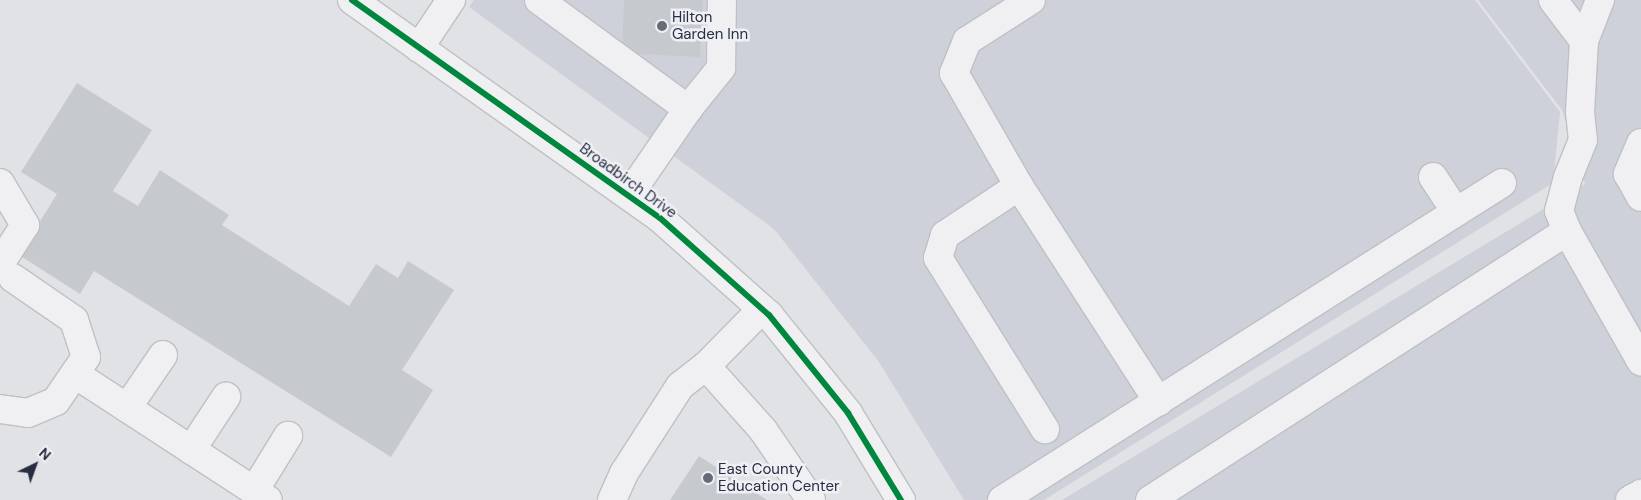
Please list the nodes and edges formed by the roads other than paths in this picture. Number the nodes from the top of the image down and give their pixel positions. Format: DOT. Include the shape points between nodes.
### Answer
graph roads {
  1 [pos="352,0"];
  2 [pos="451,0"];
  3 [pos="539,0"];
  4 [pos="722,0"];
  5 [pos="1031,0"];
  6 [pos="1553,0"];
  7 [pos="1600,0"];
  8 [pos="1584,41"];
  9 [pos="419,48"];
  10 [pos="688,109"];
  11 [pos="1641,143"];
  12 [pos="1433,176"];
  13 [pos="0,183"];
  14 [pos="1502,184"];
  15 [pos="1019,186"];
  16 [pos="628,195"];
  17 [pos="1641,197"];
  18 [pos="1456,212"];
  19 [pos="1567,231"];
  20 [pos="6,271"];
  21 [pos="762,309"];
  22 [pos="163,355"];
  23 [pos="1641,361"];
  24 [pos="706,366"];
  25 [pos="75,374"];
  26 [pos="226,397"];
  27 [pos="1159,402"];
  28 [pos="127,408"];
  29 [pos="0,409"];
  30 [pos="1045,429"];
  31 [pos="288,436"];
  32 [pos="191,450"];
  33 [pos="1641,494"];
  34 [pos="261,496"];
  35 [pos="612,500"];
  36 [pos="811,500"];
  37 [pos="901,500"];
  38 [pos="1002,500"];
  39 [pos="1150,500"];
  40 [pos="1630,500"];
  1 -- 9 [label="street, Broadbirch Drive"];
  2 -- 9 [label="street"];
  3 -- 10 [label="street"];
  4 -- 10 [label="street" via="721,68"];
  5 -- 15 [label="street" via="967,41 954,73"];
  6 -- 8 [label="street"];
  7 -- 8 [label="street"];
  8 -- 19 [label="street" via="1580,112 1583,140 1559,211"];
  9 -- 16 [label="street, Broadbirch Drive"];
  10 -- 16 [label="street"];
  11 -- 17 [label="street" via="1628,174"];
  12 -- 18 [label="street"];
  13 -- 20 [label="street" via="25,224"];
  14 -- 18 [label="street"];
  15 -- 27 [label="street"];
  15 -- 30 [label="street" via="945,235 938,258"];
  16 -- 21 [label="street, Broadbirch Drive" via="660,218"];
  18 -- 27 [label="street"];
  19 -- 23 [label="street"];
  19 -- 39 [label="street"];
  20 -- 25 [label="street" via="74,320 86,357"];
  21 -- 24 [label="street"];
  21 -- 37 [label="street, Broadbirch Drive" via="848,413"];
  22 -- 28 [label="street"];
  24 -- 35 [label="street" via="680,386 624,473"];
  24 -- 36 [label="street" via="763,430"];
  25 -- 28 [label="street"];
  25 -- 29 [label="street" via="56,401 28,413"];
  26 -- 32 [label="street"];
  27 -- 38 [label="street"];
  28 -- 32 [label="street"];
  31 -- 34 [label="street"];
  32 -- 34 [label="street"];
  33 -- 40 [label="street"];
}
